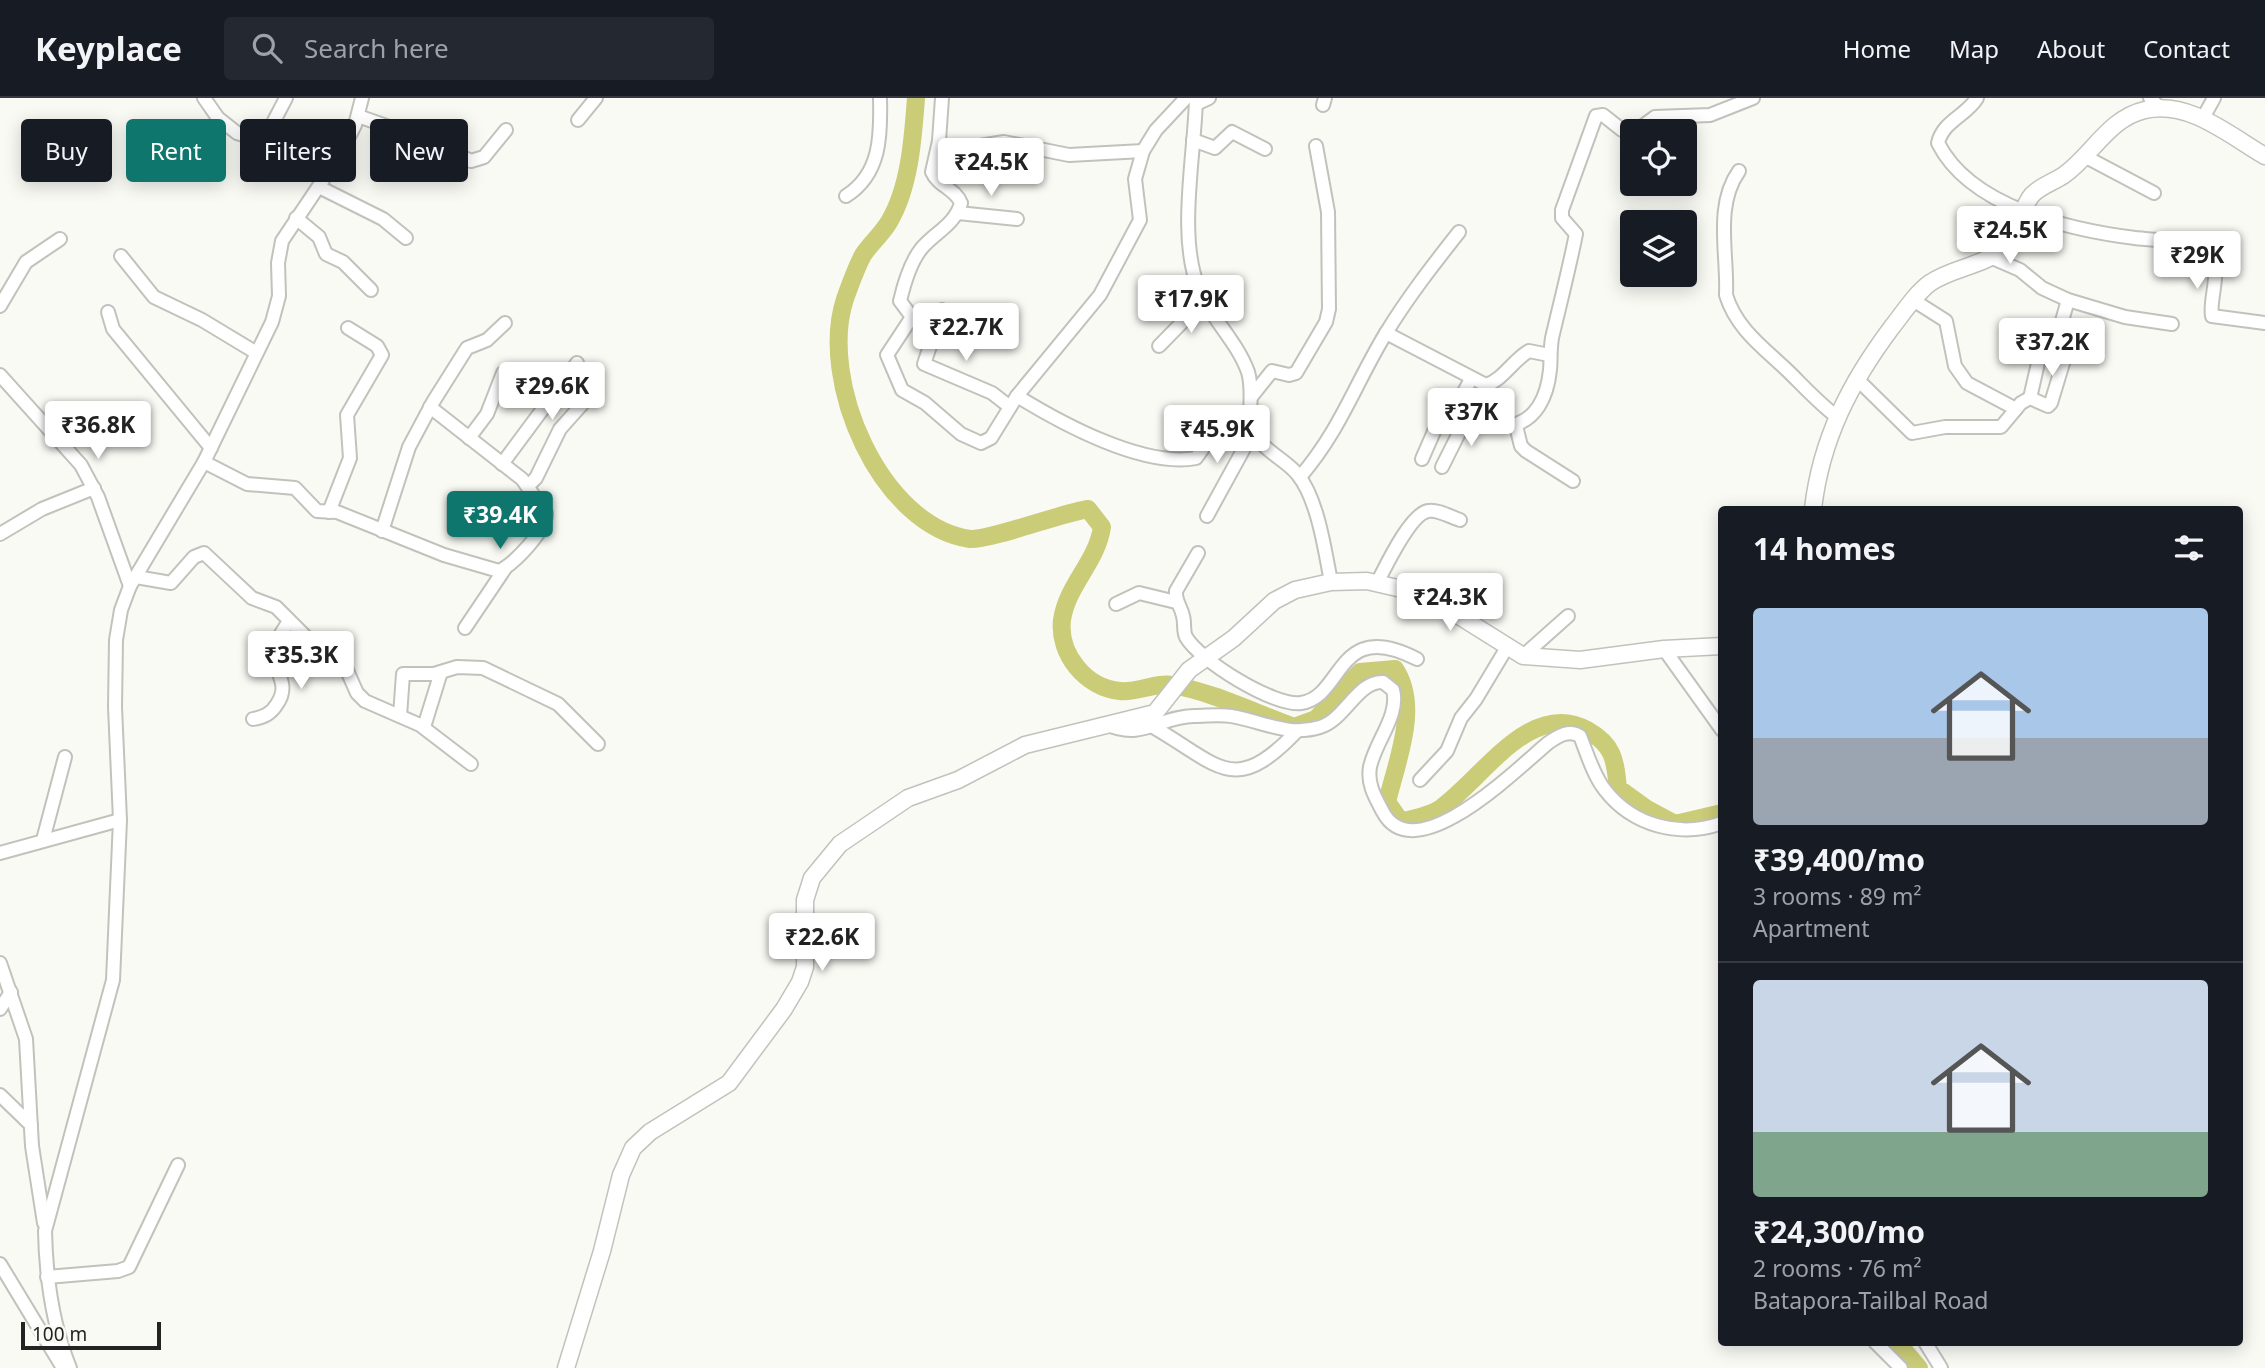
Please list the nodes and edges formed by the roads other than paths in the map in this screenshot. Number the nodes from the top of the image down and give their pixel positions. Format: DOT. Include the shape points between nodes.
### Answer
graph roads {
  1 [pos="204,98"];
  2 [pos="286,98"];
  3 [pos="362,98"];
  4 [pos="596,98"];
  5 [pos="880,98"];
  6 [pos="942,98"];
  7 [pos="1209,98"];
  8 [pos="1753,98"];
  9 [pos="1977,98"];
  10 [pos="2214,98"];
  11 [pos="1192,100"];
  12 [pos="2155,103"];
  13 [pos="358,116"];
  14 [pos="2203,118"];
  15 [pos="275,119"];
  16 [pos="1652,119"];
  17 [pos="356,120"];
  18 [pos="578,120"];
  19 [pos="1620,128"];
  20 [pos="506,130"];
  21 [pos="240,134"];
  22 [pos="1193,140"];
  23 [pos="1316,146"];
  24 [pos="1265,149"];
  25 [pos="1143,151"];
  26 [pos="937,153"];
  27 [pos="2265,156"];
  28 [pos="2086,157"];
  29 [pos="1739,170"];
  30 [pos="322,182"];
  31 [pos="319,187"];
  32 [pos="2154,193"];
  33 [pos="846,197"];
  34 [pos="2025,212"];
  35 [pos="958,213"];
  36 [pos="296,218"];
  37 [pos="1017,219"];
  38 [pos="1459,232"];
  39 [pos="407,238"];
  40 [pos="60,239"];
  41 [pos="121,256"];
  42 [pos="1990,257"];
  43 [pos="371,290"];
  44 [pos="1204,300"];
  45 [pos="1913,300"];
  46 [pos="2068,300"];
  47 [pos="0,306"];
  48 [pos="942,310"];
  49 [pos="108,312"];
  50 [pos="505,324"];
  51 [pos="2172,324"];
  52 [pos="2265,324"];
  53 [pos="348,328"];
  54 [pos="1386,333"];
  55 [pos="1158,346"];
  56 [pos="2041,350"];
  57 [pos="255,352"];
  58 [pos="1549,355"];
  59 [pos="577,363"];
  60 [pos="503,373"];
  61 [pos="0,376"];
  62 [pos="1856,378"];
  63 [pos="1471,379"];
  64 [pos="1252,396"];
  65 [pos="2031,398"];
  66 [pos="585,401"];
  67 [pos="1013,402"];
  68 [pos="1456,405"];
  69 [pos="430,407"];
  70 [pos="2016,409"];
  71 [pos="1469,414"];
  72 [pos="1837,417"];
  73 [pos="1516,426"];
  74 [pos="1253,430"];
  75 [pos="469,438"];
  76 [pos="211,448"];
  77 [pos="1422,459"];
  78 [pos="204,462"];
  79 [pos="502,464"];
  80 [pos="1442,467"];
  81 [pos="1300,477"];
  82 [pos="1573,481"];
  83 [pos="528,486"];
  84 [pos="94,488"];
  85 [pos="1814,506"];
  86 [pos="329,512"];
  87 [pos="1207,516"];
  88 [pos="1460,520"];
  89 [pos="382,531"];
  90 [pos="0,534"];
  91 [pos="1198,553"];
  92 [pos="506,567"];
  93 [pos="133,581"];
  94 [pos="1331,582"];
  95 [pos="1377,583"];
  96 [pos="1176,602"];
  97 [pos="1115,604"];
  98 [pos="1568,616"];
  99 [pos="289,621"];
  100 [pos="465,628"];
  101 [pos="1718,646"];
  102 [pos="1506,649"];
  103 [pos="1664,649"];
  104 [pos="1523,656"];
  105 [pos="1205,658"];
  106 [pos="1416,659"];
  107 [pos="441,671"];
  108 [pos="400,716"];
  109 [pos="253,719"];
  110 [pos="1106,724"];
  111 [pos="1718,724"];
  112 [pos="424,727"];
  113 [pos="1155,727"];
  114 [pos="1297,732"];
  115 [pos="598,744"];
  116 [pos="65,757"];
  117 [pos="471,764"];
  118 [pos="1420,780"];
  119 [pos="120,820"];
  120 [pos="1718,824"];
  121 [pos="43,840"];
  122 [pos="0,853"];
  123 [pos="0,963"];
  124 [pos="10,992"];
  125 [pos="0,1009"];
  126 [pos="0,1095"];
  127 [pos="31,1125"];
  128 [pos="178,1165"];
  129 [pos="45,1231"];
  130 [pos="0,1264"];
  131 [pos="47,1277"];
  132 [pos="1879,1346"];
  133 [pos="1927,1346"];
  134 [pos="64,1368"];
  135 [pos="70,1368"];
  136 [pos="566,1368"];
  137 [pos="1901,1368"];
  138 [pos="1941,1368"];
  1 -- 21 [label="street" via="226,125"];
  2 -- 15 [label="street"];
  3 -- 13 [label="street"];
  4 -- 18 [label="street"];
  5 -- 33 [label="street" via="879,149 867,175"];
  6 -- 26 [label="street"];
  7 -- 11 [label="street"];
  8 -- 16 [label="street" via="1702,117"];
  9 -- 34 [label="street" via="1947,125 1940,147 1973,184"];
  10 -- 14 [label="street"];
  11 -- 22 [label="street"];
  11 -- 25 [label="street" via="1156,130"];
  12 -- 14 [label="main road"];
  12 -- 28 [label="main road" via="2111,128"];
  13 -- 17 [label="street"];
  13 -- 20 [label="street" via="471,161 484,157"];
  14 -- 27 [label="main road"];
  19 -- 58 [label="street" via="1603,115 1594,118 1562,210 1562,218 1576,234"];
  22 -- 24 [label="street" via="1215,148 1232,131"];
  22 -- 44 [label="street" via="1189,175 1192,258"];
  23 -- 64 [label="street" via="1328,212 1329,315 1296,373 1269,372"];
  25 -- 26 [label="street" via="1069,155 1004,142"];
  25 -- 67 [label="street" via="1135,179 1141,216 1115,268 1100,295"];
  26 -- 35 [label="street" via="933,176 961,200"];
  28 -- 32 [label="street"];
  28 -- 34 [label="main road" via="2035,192"];
  29 -- 72 [label="street" via="1723,209 1730,309 1750,336"];
  30 -- 31 [label="street"];
  31 -- 36 [label="street"];
  31 -- 39 [label="street" via="383,219"];
  34 -- 42 [label="main road" via="2011,240"];
  34 -- 52 [label="street" via="2204,251 2213,264 2212,317"];
  35 -- 37 [label="street"];
  35 -- 67 [label="street" via="914,261 900,301 912,317 887,355 902,390 968,439 988,441"];
  36 -- 43 [label="street" via="318,237 326,254 343,262"];
  36 -- 57 [label="street" via="279,252 276,310"];
  38 -- 54 [label="street" via="1416,285"];
  40 -- 47 [label="street" via="26,262"];
  41 -- 57 [label="street" via="154,297"];
  42 -- 45 [label="main road" via="1941,277"];
  42 -- 46 [label="street"];
  44 -- 55 [label="street"];
  44 -- 64 [label="street" via="1247,368"];
  45 -- 62 [label="main road"];
  45 -- 70 [label="street" via="1946,321 1955,366 1967,383"];
  46 -- 51 [label="street" via="2125,317"];
  46 -- 65 [label="street" via="2062,321 2067,351 2052,403 2045,406"];
  48 -- 67 [label="street" via="924,363"];
  49 -- 76 [label="street" via="113,329"];
  50 -- 69 [label="street" via="488,340 467,348"];
  53 -- 86 [label="street" via="380,348 382,355 347,415 350,458"];
  54 -- 63 [label="street"];
  54 -- 81 [label="street" via="1333,435"];
  56 -- 65 [label="street"];
  57 -- 76 [label="street"];
  58 -- 63 [label="street" via="1529,351 1489,384"];
  58 -- 73 [label="street" via="1550,371 1536,411"];
  59 -- 79 [label="street"];
  60 -- 75 [label="street" via="487,414"];
  61 -- 84 [label="street" via="65,446"];
  62 -- 70 [label="street" via="1912,433 1945,427 1992,429 2005,424"];
  62 -- 72 [label="main road"];
  63 -- 68 [label="street"];
  64 -- 74 [label="street"];
  65 -- 70 [label="street"];
  66 -- 83 [label="street" via="560,429"];
  67 -- 74 [label="street" via="1152,456 1175,459 1196,458 1221,423"];
  68 -- 71 [label="street"];
  68 -- 77 [label="street" via="1443,411"];
  69 -- 75 [label="street"];
  69 -- 89 [label="street" via="409,447"];
  71 -- 73 [label="street" via="1499,426"];
  71 -- 80 [label="street"];
  72 -- 85 [label="main road" via="1817,478"];
  73 -- 82 [label="street" via="1526,452"];
  74 -- 81 [label="street"];
  74 -- 87 [label="street"];
  75 -- 79 [label="street"];
  76 -- 78 [label="street"];
  78 -- 86 [label="street" via="247,484 295,488 311,508"];
  78 -- 93 [label="street"];
  79 -- 83 [label="street"];
  81 -- 94 [label="street" via="1320,527"];
  83 -- 92 [label="street" via="547,518"];
  84 -- 90 [label="street" via="42,509"];
  84 -- 93 [label="street"];
  86 -- 89 [label="street"];
  88 -- 95 [label="street" via="1423,513 1397,546"];
  89 -- 92 [label="street" via="488,570"];
  91 -- 96 [label="street" via="1178,586"];
  92 -- 100 [label="street"];
  93 -- 99 [label="street" via="171,583 194,557 204,553 252,598 276,607"];
  93 -- 119 [label="street" via="121,610 116,640"];
  94 -- 95 [label="main road"];
  94 -- 105 [label="main road" via="1283,595"];
  95 -- 102 [label="main road" via="1432,599"];
  96 -- 97 [label="street" via="1139,593"];
  96 -- 105 [label="street" via="1183,613 1186,638"];
  98 -- 104 [label="street"];
  99 -- 108 [label="street" via="345,666 361,698"];
  99 -- 109 [label="street" via="271,650 284,683 283,694 270,713"];
  101 -- 103 [label="main road"];
  102 -- 104 [label="main road"];
  102 -- 118 [label="street" via="1461,718 1447,751"];
  103 -- 104 [label="main road" via="1580,660"];
  103 -- 111 [label="street"];
  105 -- 106 [label="street" via="1266,694 1295,703 1313,699 1342,663 1364,650 1389,649"];
  105 -- 110 [label="main road" via="1189,670 1155,713"];
  107 -- 108 [label="street" via="403,674"];
  107 -- 112 [label="street"];
  107 -- 115 [label="street" via="475,666 535,691 558,704"];
  108 -- 112 [label="street"];
  110 -- 113 [label="street" via="1124,731"];
  110 -- 136 [label="main road" via="1025,745 958,780 908,798 853,834 820,865 805,900 805,967 784,1009 729,1083 641,1139 625,1163"];
  112 -- 117 [label="street"];
  113 -- 114 [label="street" via="1189,716 1228,716"];
  113 -- 114 [label="street" via="1207,763 1247,769 1268,760"];
  114 -- 120 [label="street" via="1332,722 1371,684 1390,685 1394,704 1369,779 1387,818 1405,829 1423,830 1464,812 1548,743 1569,733 1580,736 1605,789 1638,818 1677,829"];
  116 -- 121 [label="street"];
  119 -- 121 [label="street"];
  119 -- 129 [label="street" via="113,980"];
  121 -- 122 [label="street"];
  123 -- 124 [label="street"];
  124 -- 125 [label="street"];
  124 -- 127 [label="street" via="26,1039"];
  126 -- 127 [label="street"];
  127 -- 129 [label="street"];
  128 -- 131 [label="street" via="129,1267"];
  129 -- 131 [label="street"];
  130 -- 134 [label="street"];
  131 -- 135 [label="street"];
  132 -- 137 [label="street"];
  133 -- 138 [label="street"];
}
